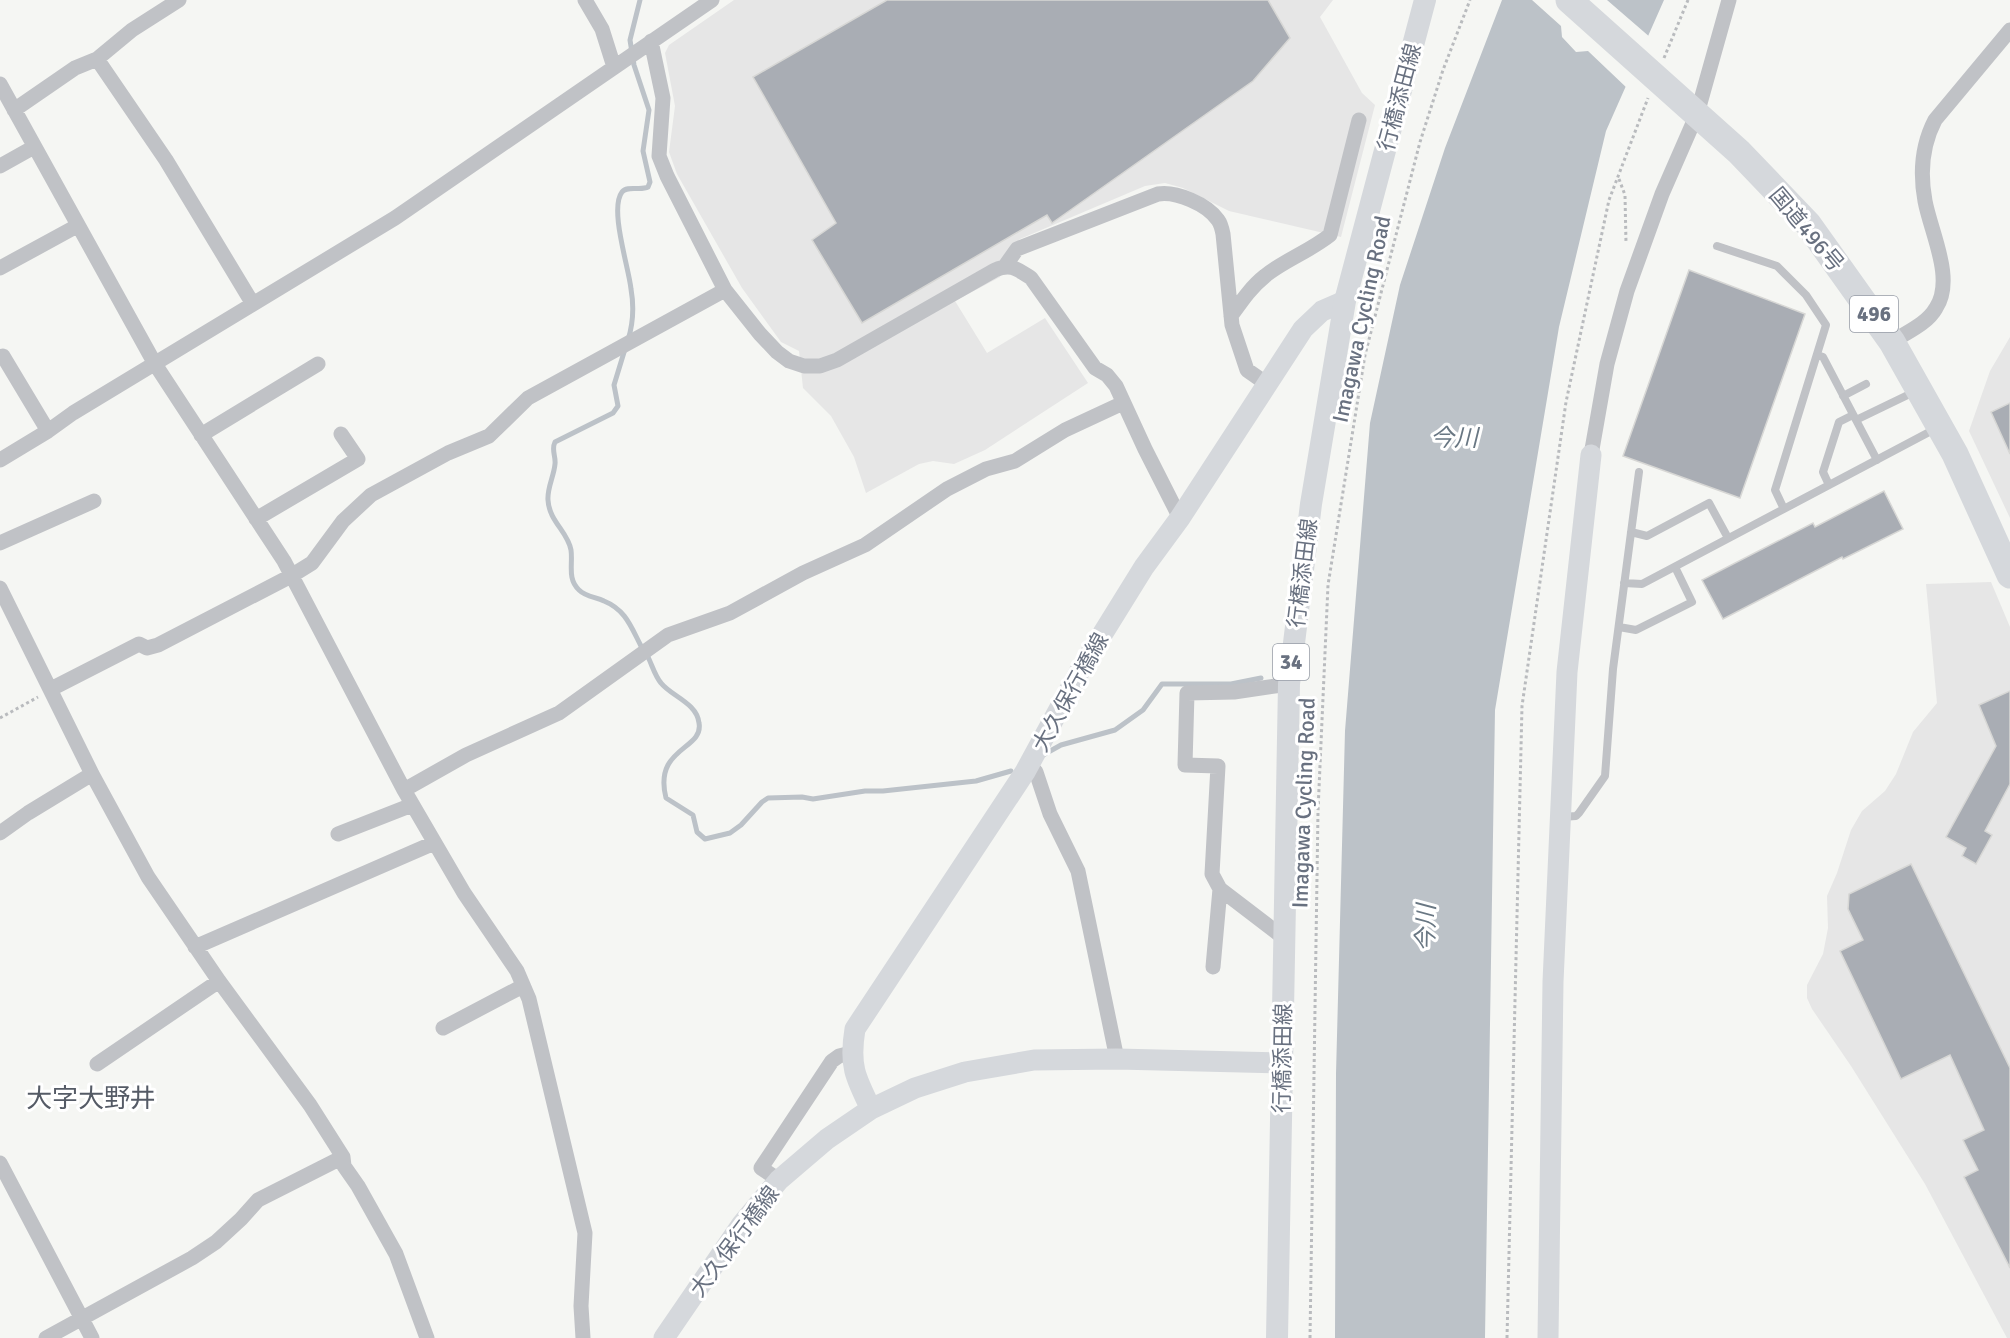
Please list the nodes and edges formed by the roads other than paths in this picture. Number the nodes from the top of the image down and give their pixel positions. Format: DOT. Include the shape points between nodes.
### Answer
graph roads {
  1 [pos="179,0"];
  2 [pos="585,0"];
  3 [pos="712,0"];
  4 [pos="1425,0"];
  5 [pos="1569,0"];
  6 [pos="1729,0"];
  7 [pos="2010,30"];
  8 [pos="651,41"];
  9 [pos="97,59"];
  10 [pos="614,67"];
  11 [pos="2,92"];
  12 [pos="1687,105"];
  13 [pos="14,110"];
  14 [pos="1359,120"];
  15 [pos="34,147"];
  16 [pos="0,166"];
  17 [pos="77,226"];
  18 [pos="1718,246"];
  19 [pos="1005,266"];
  20 [pos="0,268"];
  21 [pos="725,290"];
  22 [pos="1345,301"];
  23 [pos="253,304"];
  24 [pos="1231,316"];
  25 [pos="1892,342"];
  26 [pos="1817,355"];
  27 [pos="0,358"];
  28 [pos="318,363"];
  29 [pos="155,364"];
  30 [pos="1267,384"];
  31 [pos="1866,384"];
  32 [pos="1919,389"];
  33 [pos="1844,396"];
  34 [pos="1123,403"];
  35 [pos="1855,417"];
  36 [pos="1939,427"];
  37 [pos="48,431"];
  38 [pos="341,434"];
  39 [pos="201,435"];
  40 [pos="1591,455"];
  41 [pos="0,460"];
  42 [pos="1876,460"];
  43 [pos="1639,472"];
  44 [pos="1829,485"];
  45 [pos="94,501"];
  46 [pos="1784,509"];
  47 [pos="1180,518"];
  48 [pos="256,519"];
  49 [pos="1631,532"];
  50 [pos="1728,538"];
  51 [pos="0,543"];
  52 [pos="1675,567"];
  53 [pos="2010,575"];
  54 [pos="291,576"];
  55 [pos="1624,583"];
  56 [pos="0,588"];
  57 [pos="1619,627"];
  58 [pos="1289,684"];
  59 [pos="51,689"];
  60 [pos="1025,772"];
  61 [pos="92,774"];
  62 [pos="404,790"];
  63 [pos="412,806"];
  64 [pos="1561,817"];
  65 [pos="0,833"];
  66 [pos="338,834"];
  67 [pos="434,843"];
  68 [pos="1220,889"];
  69 [pos="1284,938"];
  70 [pos="195,947"];
  71 [pos="1213,967"];
  72 [pos="219,981"];
  73 [pos="524,986"];
  74 [pos="443,1028"];
  75 [pos="851,1053"];
  76 [pos="1117,1059"];
  77 [pos="1282,1063"];
  78 [pos="97,1064"];
  79 [pos="870,1109"];
  80 [pos="343,1157"];
  81 [pos="0,1163"];
  82 [pos="779,1180"];
  83 [pos="83,1318"];
  84 [pos="46,1338"];
  85 [pos="92,1338"];
  86 [pos="427,1338"];
  87 [pos="583,1338"];
  88 [pos="664,1338"];
  89 [pos="1277,1338"];
  90 [pos="1548,1338"];
  1 -- 9 [label="street" via="132,30"];
  2 -- 10 [label="street" via="602,29"];
  3 -- 8 [label="street"];
  4 -- 22 [label="main road, 行橋添田線 / 34"];
  5 -- 12 [label="highway, 国道496号 / 496"];
  6 -- 12 [label="street"];
  7 -- 25 [label="street" via="1929,132 1923,181 1944,284 1936,308 1926,320"];
  8 -- 10 [label="street"];
  8 -- 21 [label="street" via="663,98 659,156"];
  9 -- 13 [label="street" via="75,68"];
  9 -- 23 [label="street" via="166,160"];
  10 -- 23 [label="street" via="395,218"];
  11 -- 13 [label="street"];
  12 -- 25 [label="highway, 国道496号 / 496" via="1808,224"];
  12 -- 40 [label="street" via="1606,364"];
  13 -- 15 [label="street"];
  14 -- 24 [label="street" via="1330,235 1266,274"];
  15 -- 16 [label="street"];
  15 -- 17 [label="street"];
  17 -- 20 [label="street"];
  17 -- 29 [label="street"];
  18 -- 26 [label="lane" via="1777,266 1806,296 1826,325"];
  19 -- 21 [label="street" via="820,366 804,366 777,352"];
  19 -- 24 [label="street" via="1017,249 1170,192 1209,211 1219,221"];
  19 -- 34 [label="street" via="1031,278 1095,368 1116,386"];
  21 -- 54 [label="street" via="528,398 489,436 448,453 371,495 343,521 312,563"];
  22 -- 30 [label="main road, 大久保行橋線" via="1322,310 1303,329"];
  22 -- 58 [label="main road, 行橋添田線 / 34" via="1311,504"];
  23 -- 29 [label="street"];
  24 -- 30 [label="street" via="1247,370"];
  25 -- 32 [label="highway, 国道496号 / 496"];
  26 -- 33 [label="lane" via="1823,357"];
  26 -- 46 [label="lane" via="1775,490"];
  27 -- 37 [label="street" via="3,356"];
  28 -- 39 [label="street"];
  29 -- 37 [label="street"];
  29 -- 39 [label="street"];
  30 -- 47 [label="main road, 大久保行橋線"];
  31 -- 33 [label="lane"];
  32 -- 35 [label="lane"];
  32 -- 36 [label="highway, 国道496号 / 496"];
  33 -- 35 [label="lane"];
  34 -- 47 [label="street"];
  34 -- 62 [label="street" via="1065,430 1015,461 986,469 946,489 865,545 730,613 669,635 559,713 466,755"];
  35 -- 42 [label="lane"];
  35 -- 44 [label="lane" via="1839,422 1823,472"];
  36 -- 42 [label="lane"];
  36 -- 53 [label="highway, 国道496号 / 496"];
  37 -- 41 [label="street"];
  38 -- 48 [label="street" via="358,459"];
  39 -- 48 [label="street"];
  40 -- 64 [label="main road" via="1567,672"];
  42 -- 44 [label="lane"];
  43 -- 49 [label="lane"];
  44 -- 46 [label="lane"];
  45 -- 51 [label="street"];
  46 -- 50 [label="lane"];
  47 -- 60 [label="main road, 大久保行橋線" via="1144,567 1082,667"];
  48 -- 54 [label="street"];
  49 -- 50 [label="lane" via="1647,536 1710,503"];
  49 -- 55 [label="lane"];
  50 -- 52 [label="lane"];
  52 -- 55 [label="lane" via="1642,584"];
  52 -- 57 [label="lane" via="1692,602 1636,630"];
  54 -- 59 [label="street" via="158,645 147,648 139,644"];
  54 -- 62 [label="street"];
  55 -- 57 [label="lane"];
  56 -- 59 [label="street"];
  57 -- 64 [label="lane" via="1605,776 1576,816"];
  58 -- 68 [label="street" via="1234,692 1187,693 1185,765 1218,766 1212,874"];
  58 -- 69 [label="main road, 行橋添田線 / 34"];
  59 -- 61 [label="street"];
  60 -- 75 [label="main road, 大久保行橋線" via="855,1029"];
  60 -- 76 [label="street" via="1036,772 1050,814 1078,871"];
  61 -- 65 [label="street"];
  61 -- 70 [label="street" via="148,877"];
  62 -- 63 [label="street"];
  63 -- 66 [label="street"];
  63 -- 67 [label="street"];
  64 -- 90 [label="main road" via="1553,982"];
  67 -- 70 [label="street"];
  67 -- 73 [label="street"];
  68 -- 69 [label="street"];
  68 -- 71 [label="street"];
  69 -- 77 [label="main road, 行橋添田線 / 34"];
  70 -- 72 [label="street"];
  72 -- 78 [label="street"];
  72 -- 80 [label="street"];
  73 -- 74 [label="street"];
  73 -- 87 [label="street" via="585,1233"];
  75 -- 79 [label="main road, 大久保行橋線" via="856,1079"];
  75 -- 82 [label="street" via="832,1061 761,1168"];
  76 -- 77 [label="main road, 大久保行橋線"];
  76 -- 79 [label="main road, 大久保行橋線" via="1034,1060 975,1070 915,1088"];
  77 -- 89 [label="main road, 行橋添田線 / 34"];
  79 -- 82 [label="main road, 大久保行橋線"];
  80 -- 83 [label="street" via="258,1200 216,1242"];
  80 -- 86 [label="street" via="344,1166 396,1254"];
  81 -- 83 [label="street"];
  82 -- 88 [label="main road, 大久保行橋線" via="742,1224"];
  83 -- 84 [label="street"];
  83 -- 85 [label="street"];
}
